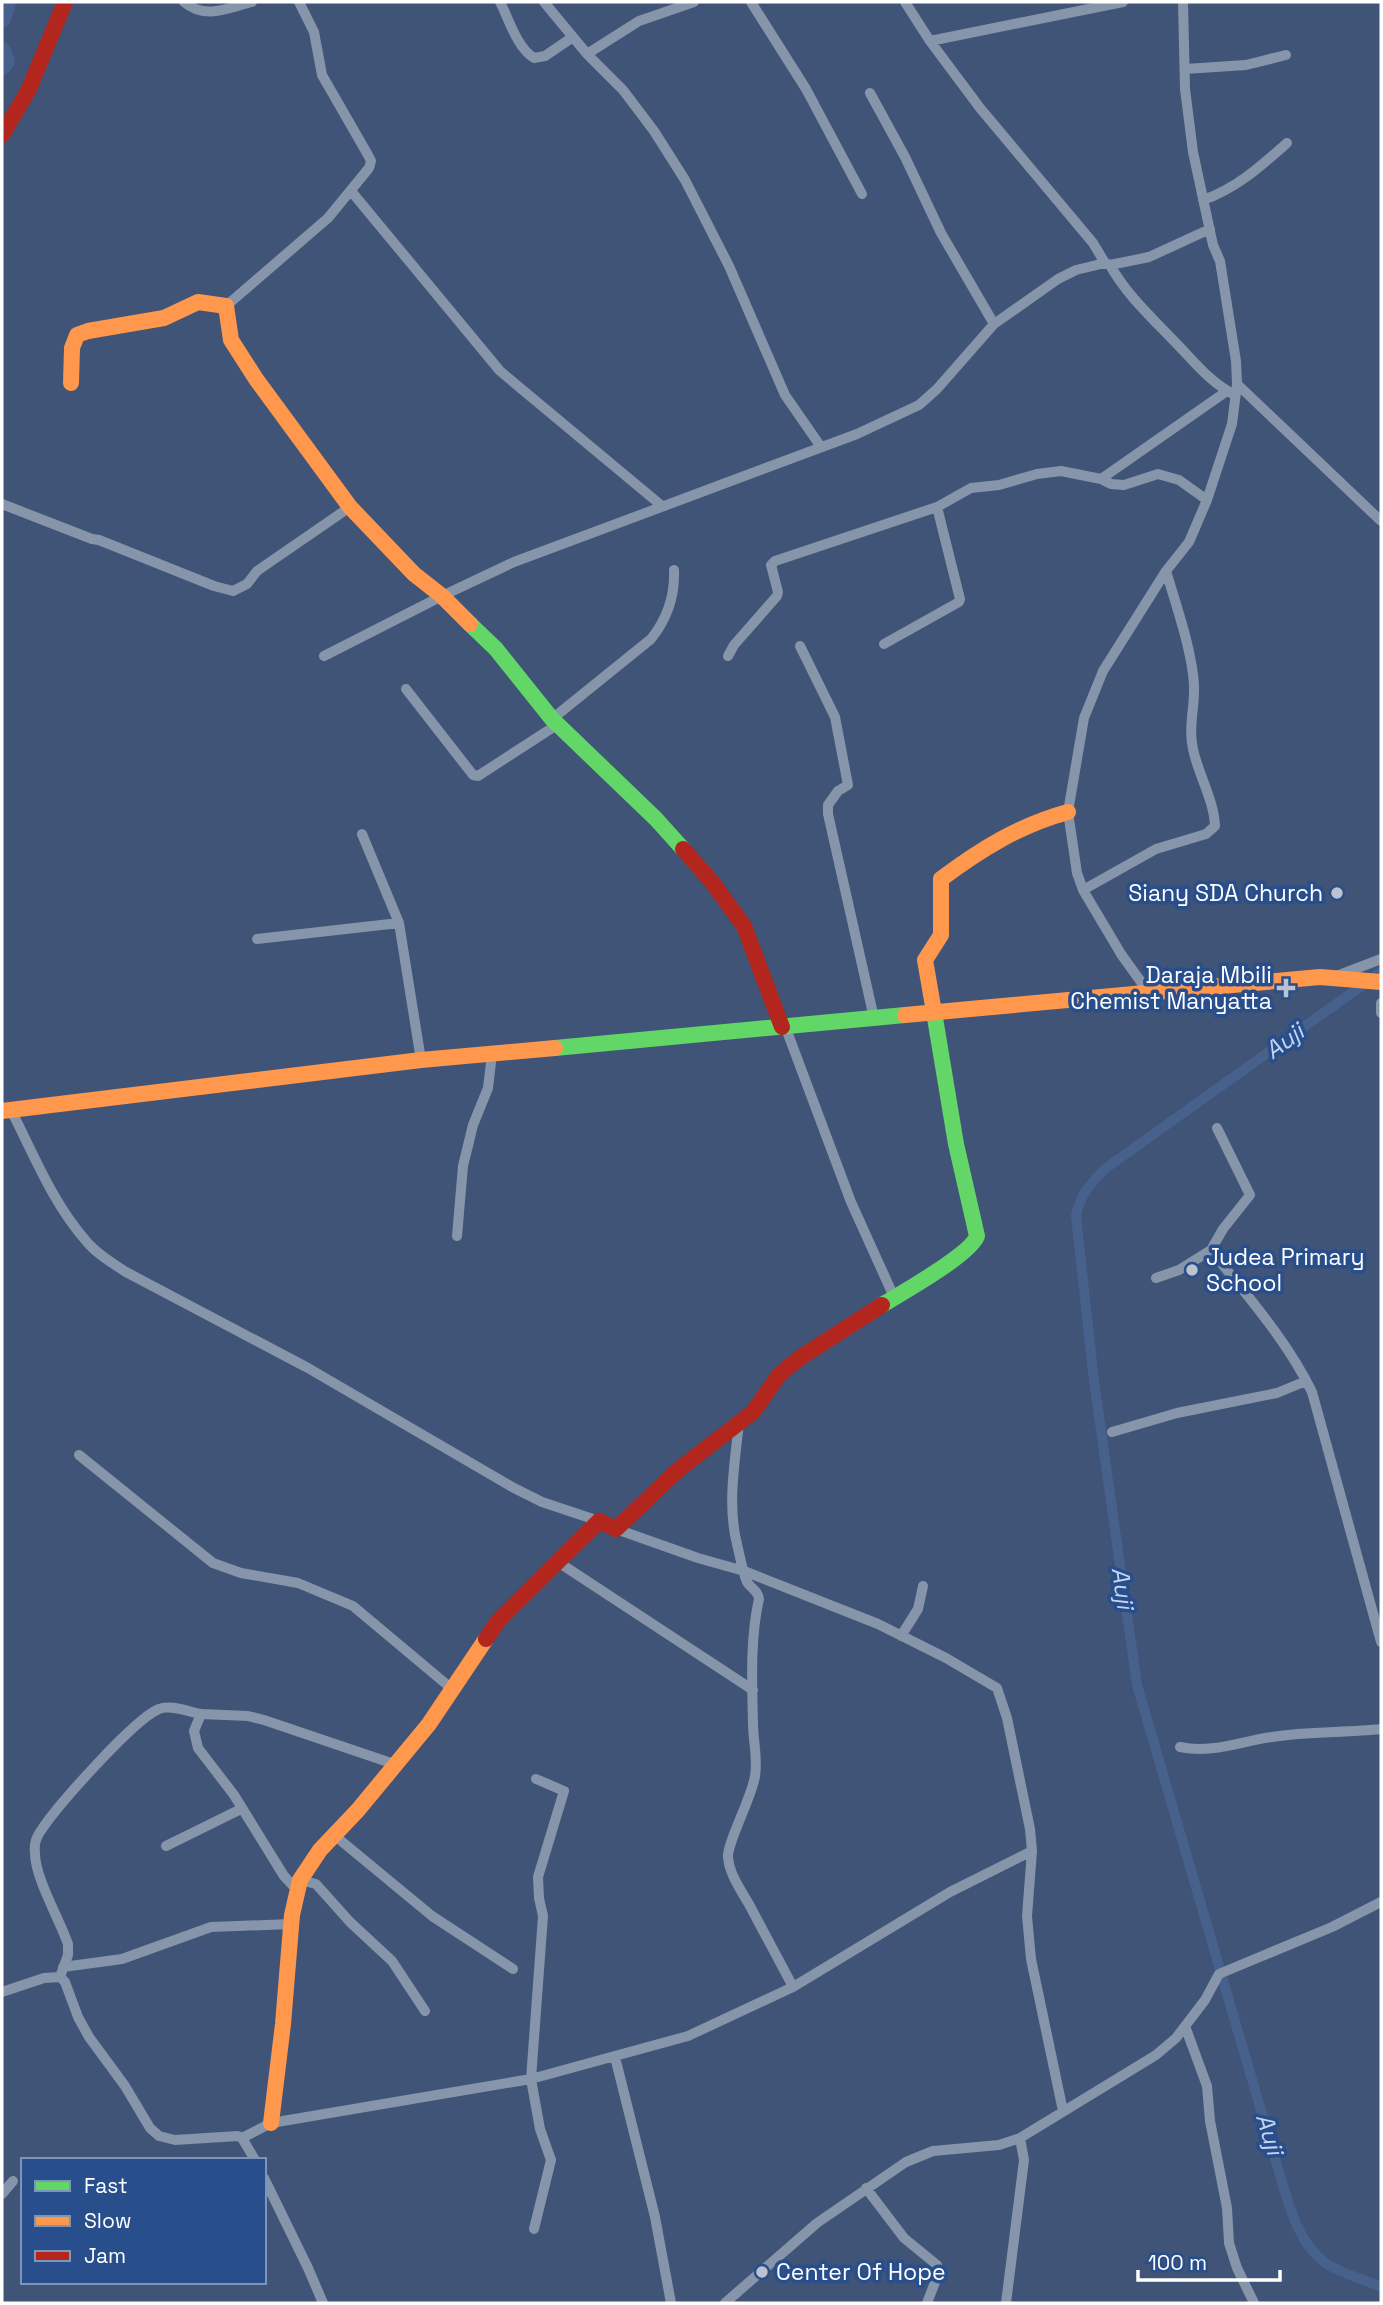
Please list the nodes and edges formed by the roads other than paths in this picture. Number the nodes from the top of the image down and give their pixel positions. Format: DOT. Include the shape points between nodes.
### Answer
graph roads {
  1 [pos="65,2"];
  2 [pos="184,2"];
  3 [pos="252,2"];
  4 [pos="299,2"];
  5 [pos="500,2"];
  6 [pos="544,2"];
  7 [pos="694,2"];
  8 [pos="751,2"];
  9 [pos="905,2"];
  10 [pos="1123,2"];
  11 [pos="1183,2"];
  12 [pos="573,37"];
  13 [pos="930,41"];
  14 [pos="587,54"];
  15 [pos="1286,55"];
  16 [pos="1185,69"];
  17 [pos="870,93"];
  18 [pos="2,135"];
  19 [pos="1287,142"];
  20 [pos="351,191"];
  21 [pos="862,194"];
  22 [pos="1203,200"];
  23 [pos="1210,229"];
  24 [pos="1107,264"];
  25 [pos="226,306"];
  26 [pos="994,324"];
  27 [pos="71,383"];
  28 [pos="1233,390"];
  29 [pos="821,447"];
  30 [pos="1101,479"];
  31 [pos="1208,500"];
  32 [pos="2,504"];
  33 [pos="662,506"];
  34 [pos="350,507"];
  35 [pos="937,507"];
  36 [pos="1381,521"];
  37 [pos="674,570"];
  38 [pos="1166,571"];
  39 [pos="442,596"];
  40 [pos="884,644"];
  41 [pos="800,646"];
  42 [pos="324,656"];
  43 [pos="728,656"];
  44 [pos="406,689"];
  45 [pos="552,719"];
  46 [pos="1068,812"];
  47 [pos="362,834"];
  48 [pos="1083,890"];
  49 [pos="399,923"];
  50 [pos="257,939"];
  51 [pos="1381,960"];
  52 [pos="1332,978"];
  53 [pos="1381,982"];
  54 [pos="1149,993"];
  55 [pos="1381,1003"];
  56 [pos="934,1013"];
  57 [pos="1381,1013"];
  58 [pos="874,1018"];
  59 [pos="783,1026"];
  60 [pos="492,1054"];
  61 [pos="421,1060"];
  62 [pos="7,1111"];
  63 [pos="1217,1128"];
  64 [pos="457,1237"];
  65 [pos="1210,1250"];
  66 [pos="1156,1278"];
  67 [pos="894,1297"];
  68 [pos="1306,1381"];
  69 [pos="739,1422"];
  70 [pos="1112,1432"];
  71 [pos="79,1455"];
  72 [pos="599,1521"];
  73 [pos="616,1529"];
  74 [pos="558,1562"];
  75 [pos="744,1571"];
  76 [pos="923,1586"];
  77 [pos="901,1636"];
  78 [pos="1381,1642"];
  79 [pos="452,1689"];
  80 [pos="753,1690"];
  81 [pos="201,1714"];
  82 [pos="1381,1729"];
  83 [pos="1180,1747"];
  84 [pos="397,1765"];
  85 [pos="536,1780"];
  86 [pos="241,1809"];
  87 [pos="334,1835"];
  88 [pos="166,1846"];
  89 [pos="1032,1851"];
  90 [pos="299,1885"];
  91 [pos="1381,1902"];
  92 [pos="291,1924"];
  93 [pos="513,1969"];
  94 [pos="62,1972"];
  95 [pos="793,1987"];
  96 [pos="2,1992"];
  97 [pos="425,2011"];
  98 [pos="1185,2026"];
  99 [pos="615,2057"];
  100 [pos="531,2079"];
  101 [pos="1063,2111"];
  102 [pos="271,2123"];
  103 [pos="242,2138"];
  104 [pos="1020,2138"];
  105 [pos="255,2158"];
  106 [pos="13,2181"];
  107 [pos="266,2182"];
  108 [pos="866,2188"];
  109 [pos="2,2194"];
  110 [pos="534,2229"];
  111 [pos="323,2303"];
  112 [pos="671,2303"];
  113 [pos="725,2303"];
  114 [pos="927,2303"];
  115 [pos="1006,2303"];
  116 [pos="1254,2303"];
  1 -- 18 [label="street" via="28,90"];
  2 -- 3 [label="street" via="210,13"];
  4 -- 20 [label="street" via="313,32 322,75 371,161"];
  5 -- 12 [label="street" via="528,55 534,58"];
  6 -- 12 [label="street"];
  7 -- 14 [label="street" via="639,21"];
  8 -- 21 [label="street" via="806,89"];
  9 -- 13 [label="street"];
  10 -- 13 [label="street"];
  11 -- 16 [label="street"];
  12 -- 14 [label="street"];
  13 -- 24 [label="street"];
  14 -- 29 [label="street" via="623,90 685,180 729,266 785,396"];
  15 -- 16 [label="street" via="1246,65"];
  16 -- 22 [label="street"];
  17 -- 26 [label="street" via="941,233"];
  19 -- 22 [label="street" via="1257,170"];
  20 -- 25 [label="street" via="328,218"];
  20 -- 33 [label="street" via="500,371"];
  22 -- 23 [label="street"];
  23 -- 24 [label="street" via="1149,257"];
  23 -- 28 [label="street" via="1220,261"];
  24 -- 26 [label="street" via="1058,279"];
  24 -- 28 [label="street" via="1140,306 1208,376"];
  25 -- 27 [label="street" via="198,302 164,318 77,335"];
  25 -- 34 [label="street" via="231,340"];
  26 -- 29 [label="street" via="919,405"];
  28 -- 30 [label="street"];
  28 -- 31 [label="street" via="1232,424"];
  28 -- 36 [label="street"];
  29 -- 33 [label="street"];
  30 -- 31 [label="street" via="1124,485 1158,474 1180,480"];
  30 -- 35 [label="street" via="1061,471 1037,474 971,488"];
  31 -- 38 [label="street" via="1189,542"];
  32 -- 34 [label="street" via="233,591"];
  33 -- 39 [label="street" via="514,562"];
  34 -- 39 [label="street" via="414,574"];
  35 -- 40 [label="street" via="959,602"];
  35 -- 43 [label="street" via="775,561 771,565 777,596"];
  37 -- 45 [label="street" via="674,594 663,624 651,639"];
  38 -- 46 [label="street" via="1115,649 1084,718"];
  38 -- 48 [label="street" via="1192,672 1189,729 1193,751 1215,826 1206,834 1156,849"];
  39 -- 42 [label="street"];
  39 -- 45 [label="street" via="496,649"];
  41 -- 58 [label="street" via="835,717 848,785 828,805 828,814"];
  44 -- 45 [label="street" via="473,775 542,736 552,728"];
  45 -- 59 [label="street" via="656,819 729,906 744,926"];
  46 -- 48 [label="street" via="1076,873"];
  46 -- 56 [label="street" via="1039,818 985,845 941,879 941,935 925,960"];
  47 -- 49 [label="street"];
  48 -- 54 [label="street"];
  49 -- 50 [label="street"];
  49 -- 61 [label="street"];
  51 -- 52 [label="street"];
  52 -- 53 [label="street"];
  52 -- 54 [label="street"];
  54 -- 56 [label="street"];
  55 -- 57 [label="street"];
  56 -- 58 [label="street"];
  56 -- 67 [label="street" via="977,1236 968,1250"];
  58 -- 59 [label="street"];
  59 -- 60 [label="street"];
  59 -- 67 [label="street" via="851,1202"];
  60 -- 61 [label="street"];
  60 -- 64 [label="street" via="488,1088 465,1156"];
  61 -- 62 [label="street"];
  62 -- 72 [label="street" via="68,1217 105,1258 524,1493"];
  63 -- 65 [label="street" via="1250,1195"];
  65 -- 66 [label="street"];
  65 -- 68 [label="street" via="1273,1327"];
  67 -- 69 [label="street" via="798,1359"];
  68 -- 70 [label="street" via="1277,1393 1177,1413"];
  68 -- 78 [label="street"];
  69 -- 73 [label="street" via="678,1470"];
  69 -- 75 [label="street" via="733,1516"];
  71 -- 79 [label="street" via="213,1563 298,1584 353,1606"];
  72 -- 73 [label="street"];
  72 -- 74 [label="street"];
  73 -- 75 [label="street"];
  74 -- 79 [label="street" via="498,1621"];
  74 -- 80 [label="street"];
  75 -- 77 [label="street"];
  75 -- 80 [label="street" via="759,1600"];
  76 -- 77 [label="street" via="918,1609"];
  77 -- 89 [label="street" via="997,1688"];
  79 -- 84 [label="street"];
  80 -- 95 [label="street" via="755,1778 728,1860"];
  81 -- 84 [label="street" via="264,1720"];
  81 -- 86 [label="street" via="195,1743"];
  81 -- 94 [label="street" via="157,1709 94,1768 37,1835 37,1867 68,1944"];
  82 -- 83 [label="street" via="1272,1737 1210,1750"];
  84 -- 87 [label="street"];
  85 -- 100 [label="street" via="564,1791 538,1877 543,1916"];
  86 -- 88 [label="street"];
  86 -- 90 [label="street" via="284,1875"];
  87 -- 90 [label="street"];
  87 -- 93 [label="street" via="432,1916"];
  89 -- 95 [label="street" via="950,1892"];
  89 -- 101 [label="street" via="1027,1916 1031,1959"];
  90 -- 92 [label="street"];
  90 -- 97 [label="street" via="316,1884 392,1961"];
  91 -- 98 [label="street" via="1219,1974"];
  92 -- 94 [label="street" via="211,1927 122,1959"];
  92 -- 102 [label="street"];
  94 -- 96 [label="street"];
  94 -- 103 [label="street" via="89,2037 150,2128 175,2140"];
  95 -- 99 [label="street" via="688,2036"];
  98 -- 101 [label="street" via="1156,2055"];
  98 -- 116 [label="street" via="1207,2086 1229,2243"];
  99 -- 100 [label="street"];
  99 -- 112 [label="street" via="653,2205"];
  100 -- 102 [label="street"];
  100 -- 110 [label="street" via="536,2114 551,2160"];
  101 -- 104 [label="street"];
  102 -- 103 [label="street"];
  103 -- 105 [label="street"];
  104 -- 108 [label="street" via="918,2155"];
  104 -- 115 [label="street" via="1024,2160"];
  106 -- 109 [label="street"];
  107 -- 111 [label="street"];
  108 -- 113 [label="street" via="817,2223"];
  108 -- 114 [label="street" via="904,2238 937,2265 939,2272"];
}
